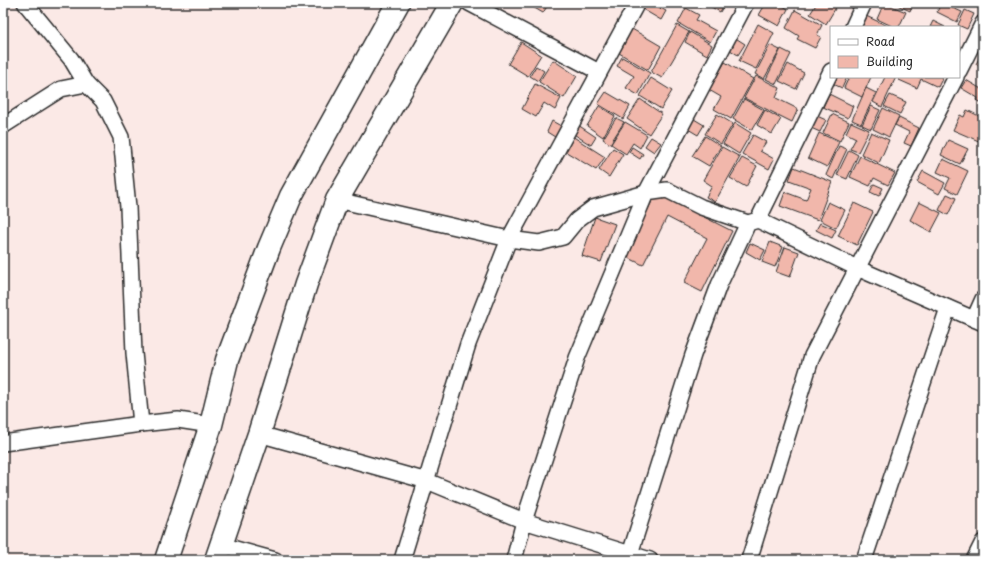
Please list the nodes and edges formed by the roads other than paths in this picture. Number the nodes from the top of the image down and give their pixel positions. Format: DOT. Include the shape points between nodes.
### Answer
graph roads {
  1 [pos="25,3"];
  2 [pos="398,3"];
  3 [pos="452,3"];
  4 [pos="469,3"];
  5 [pos="637,3"];
  6 [pos="746,3"];
  7 [pos="864,3"];
  8 [pos="983,23"];
  9 [pos="853,26"];
  10 [pos="960,69"];
  11 [pos="599,72"];
  12 [pos="830,73"];
  13 [pos="955,78"];
  14 [pos="86,84"];
  15 [pos="3,126"];
  16 [pos="646,193"];
  17 [pos="337,200"];
  18 [pos="753,222"];
  19 [pos="509,239"];
  20 [pos="857,268"];
  21 [pos="983,299"];
  22 [pos="948,308"];
  23 [pos="979,321"];
  24 [pos="141,424"];
  25 [pos="211,425"];
  26 [pos="259,434"];
  27 [pos="3,443"];
  28 [pos="427,481"];
  29 [pos="524,521"];
  30 [pos="983,542"];
  31 [pos="219,552"];
  32 [pos="630,554"];
  33 [pos="166,560"];
  34 [pos="275,560"];
  35 [pos="402,560"];
  36 [pos="514,560"];
  37 [pos="650,560"];
  38 [pos="749,560"];
  39 [pos="864,560"];
  40 [pos="974,560"];
  1 -- 14 [label="street" via="71,59"];
  2 -- 25 [label="highway" via="291,196 227,360"];
  3 -- 17 [label="highway"];
  4 -- 11 [label="street"];
  5 -- 11 [label="street"];
  6 -- 16 [label="street"];
  7 -- 9 [label="street"];
  8 -- 10 [label="street"];
  11 -- 19 [label="street"];
  12 -- 18 [label="street"];
  13 -- 20 [label="street"];
  14 -- 15 [label="street" via="61,89"];
  14 -- 24 [label="street" via="103,101 121,137 128,207 134,353"];
  16 -- 18 [label="street" via="668,190 701,207"];
  16 -- 19 [label="street" via="593,208 577,220 563,237 539,243"];
  16 -- 29 [label="street" via="577,358"];
  17 -- 19 [label="street"];
  17 -- 26 [label="highway" via="306,284"];
  18 -- 20 [label="street"];
  18 -- 32 [label="street" via="719,285 693,355"];
  19 -- 28 [label="street" via="468,344"];
  20 -- 22 [label="street"];
  20 -- 38 [label="street" via="812,356"];
  21 -- 23 [label="street"];
  22 -- 23 [label="street"];
  22 -- 39 [label="street"];
  24 -- 25 [label="street" via="178,420"];
  24 -- 27 [label="street"];
  25 -- 33 [label="highway"];
  26 -- 28 [label="street"];
  26 -- 31 [label="highway"];
  28 -- 29 [label="street"];
  28 -- 35 [label="street"];
  29 -- 32 [label="street"];
  29 -- 36 [label="street"];
  30 -- 40 [label="street"];
  31 -- 34 [label="street"];
  32 -- 37 [label="street"];
}
